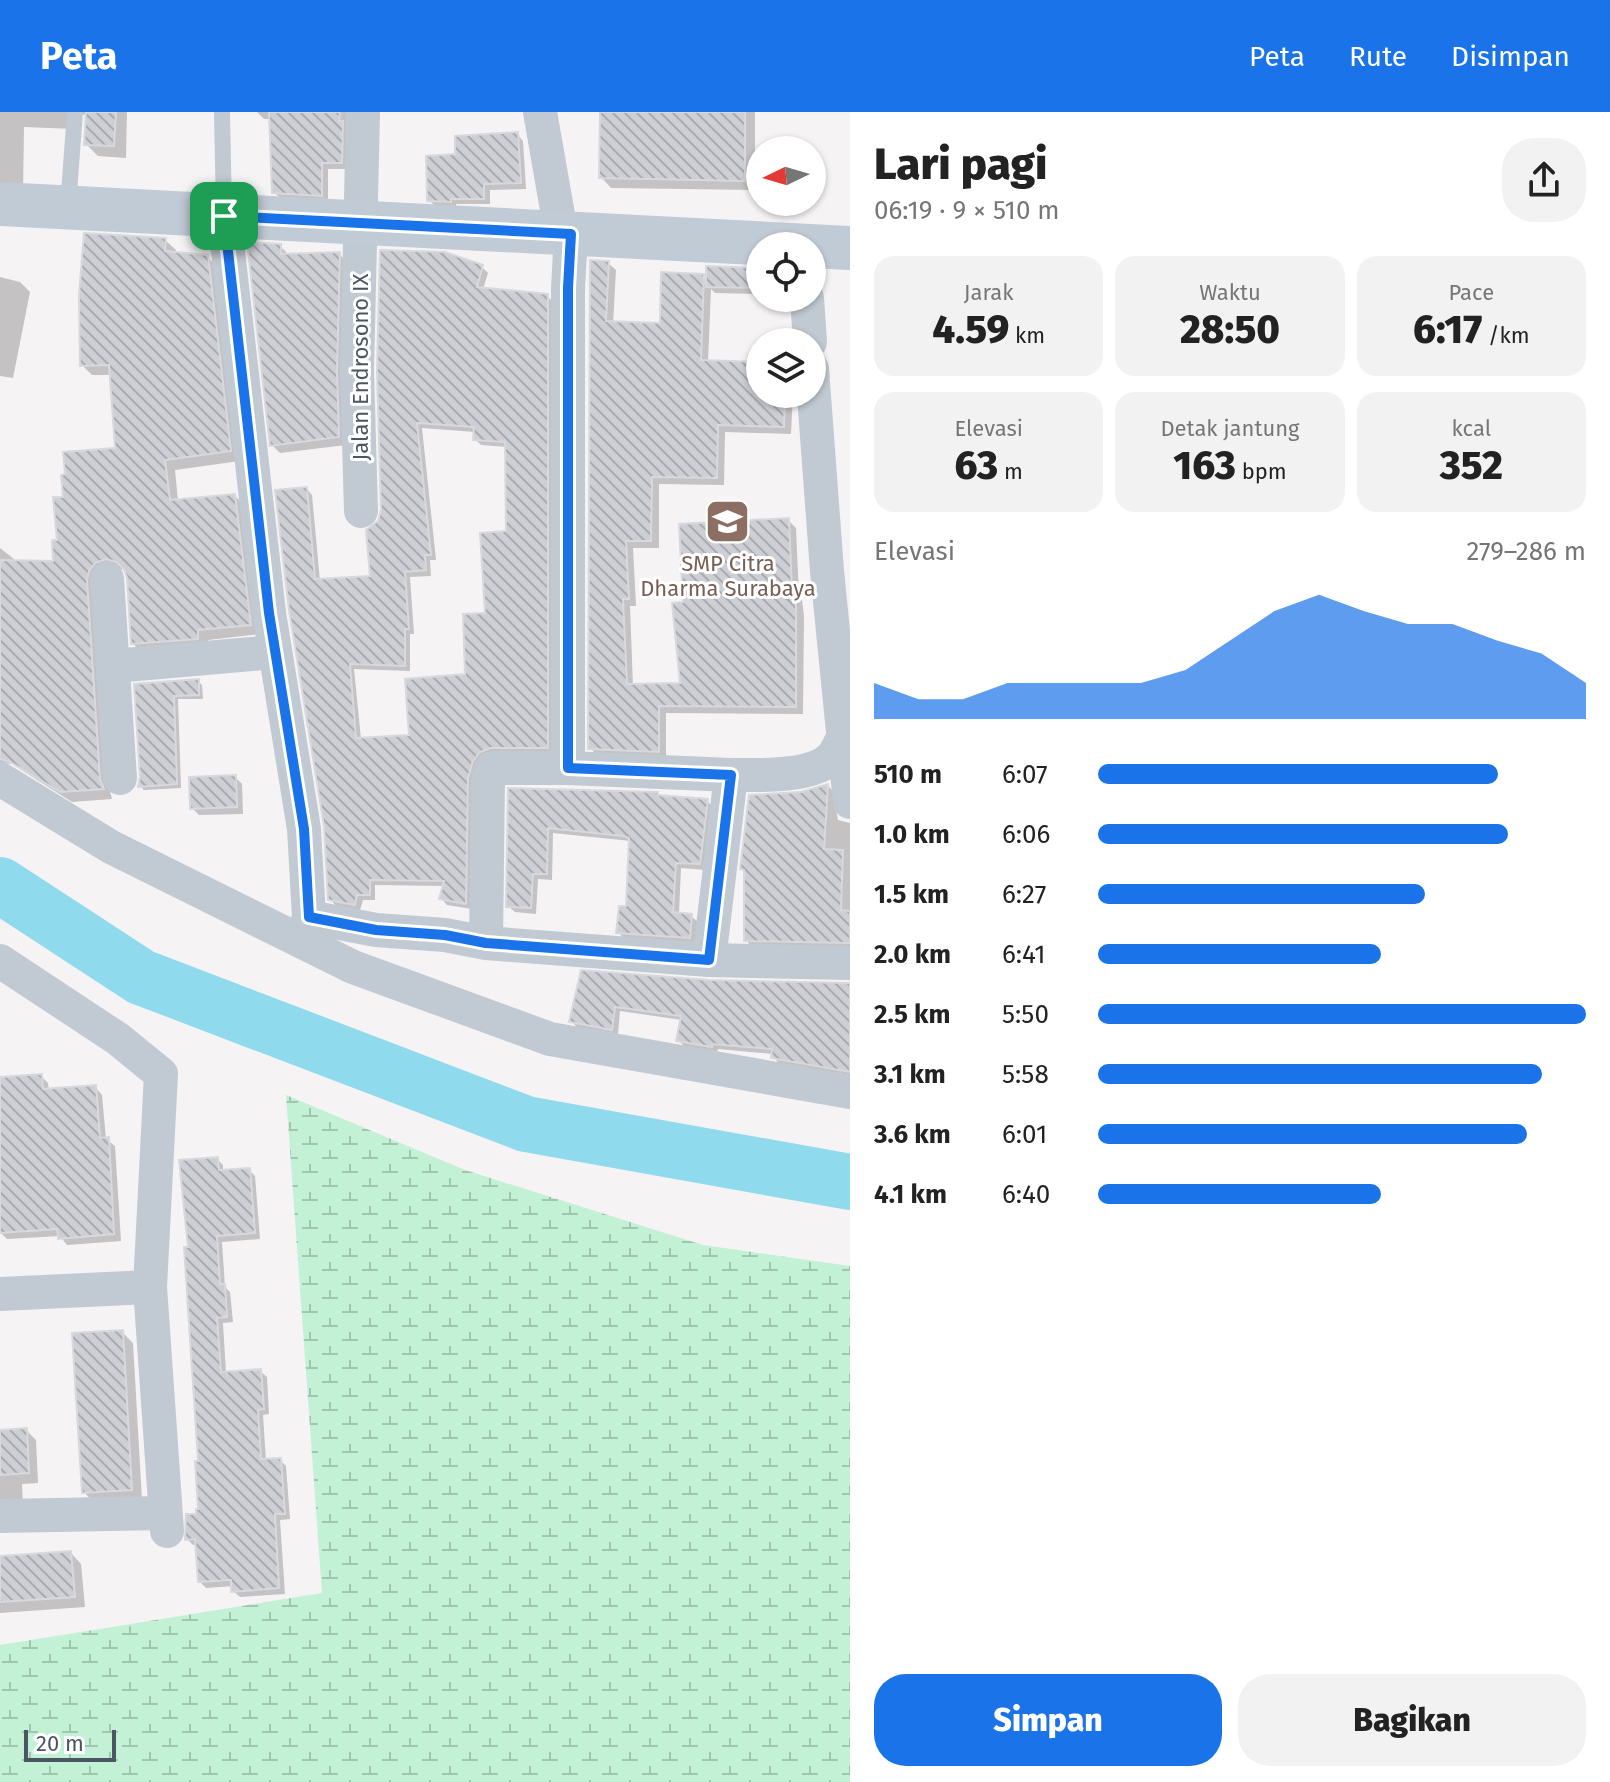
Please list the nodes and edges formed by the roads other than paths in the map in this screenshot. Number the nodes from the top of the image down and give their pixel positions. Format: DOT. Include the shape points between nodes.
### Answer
graph roads {
  1 [pos="75,112"];
  2 [pos="222,112"];
  3 [pos="363,112"];
  4 [pos="546,119"];
  5 [pos="0,204"];
  6 [pos="68,207"];
  7 [pos="224,216"];
  8 [pos="361,223"];
  9 [pos="566,233"];
  10 [pos="746,242"];
  11 [pos="826,246"];
  12 [pos="850,248"];
  13 [pos="816,408"];
  14 [pos="361,511"];
  15 [pos="107,579"];
  16 [pos="275,652"];
  17 [pos="114,666"];
  18 [pos="846,730"];
  19 [pos="568,768"];
  20 [pos="731,775"];
  21 [pos="120,778"];
  22 [pos="0,779"];
  23 [pos="850,802"];
  24 [pos="305,930"];
  25 [pos="486,943"];
  26 [pos="709,960"];
  27 [pos="0,961"];
  28 [pos="850,963"];
  29 [pos="850,1092"];
  30 [pos="150,1287"];
  31 [pos="0,1294"];
  32 [pos="0,1516"];
  1 -- 6 [label="lane"];
  2 -- 7 [label="lane"];
  3 -- 8 [label="street, Jalan Endrosono IX"];
  4 -- 9 [label="street"];
  5 -- 6 [label="main road"];
  6 -- 7 [label="main road"];
  7 -- 8 [label="main road"];
  7 -- 16 [label="street"];
  8 -- 9 [label="main road"];
  8 -- 14 [label="street, Jalan Endrosono IX"];
  9 -- 10 [label="main road"];
  9 -- 19 [label="street"];
  11 -- 12 [label="main road"];
  13 -- 18 [label="street"];
  15 -- 17 [label="street"];
  16 -- 17 [label="street"];
  16 -- 24 [label="street" via="304,829"];
  17 -- 21 [label="street"];
  18 -- 20 [label="street" via="832,757 818,767"];
  18 -- 23 [label="street"];
  19 -- 20 [label="street"];
  19 -- 25 [label="street" via="489,771"];
  20 -- 26 [label="street"];
  22 -- 24 [label="street" via="111,847"];
  24 -- 25 [label="street" via="376,930"];
  24 -- 29 [label="street" via="353,967 550,1039"];
  25 -- 26 [label="street"];
  26 -- 28 [label="street"];
  27 -- 30 [label="street" via="161,1074"];
  30 -- 31 [label="street"];
  30 -- 32 [label="street" via="166,1522"];
}
